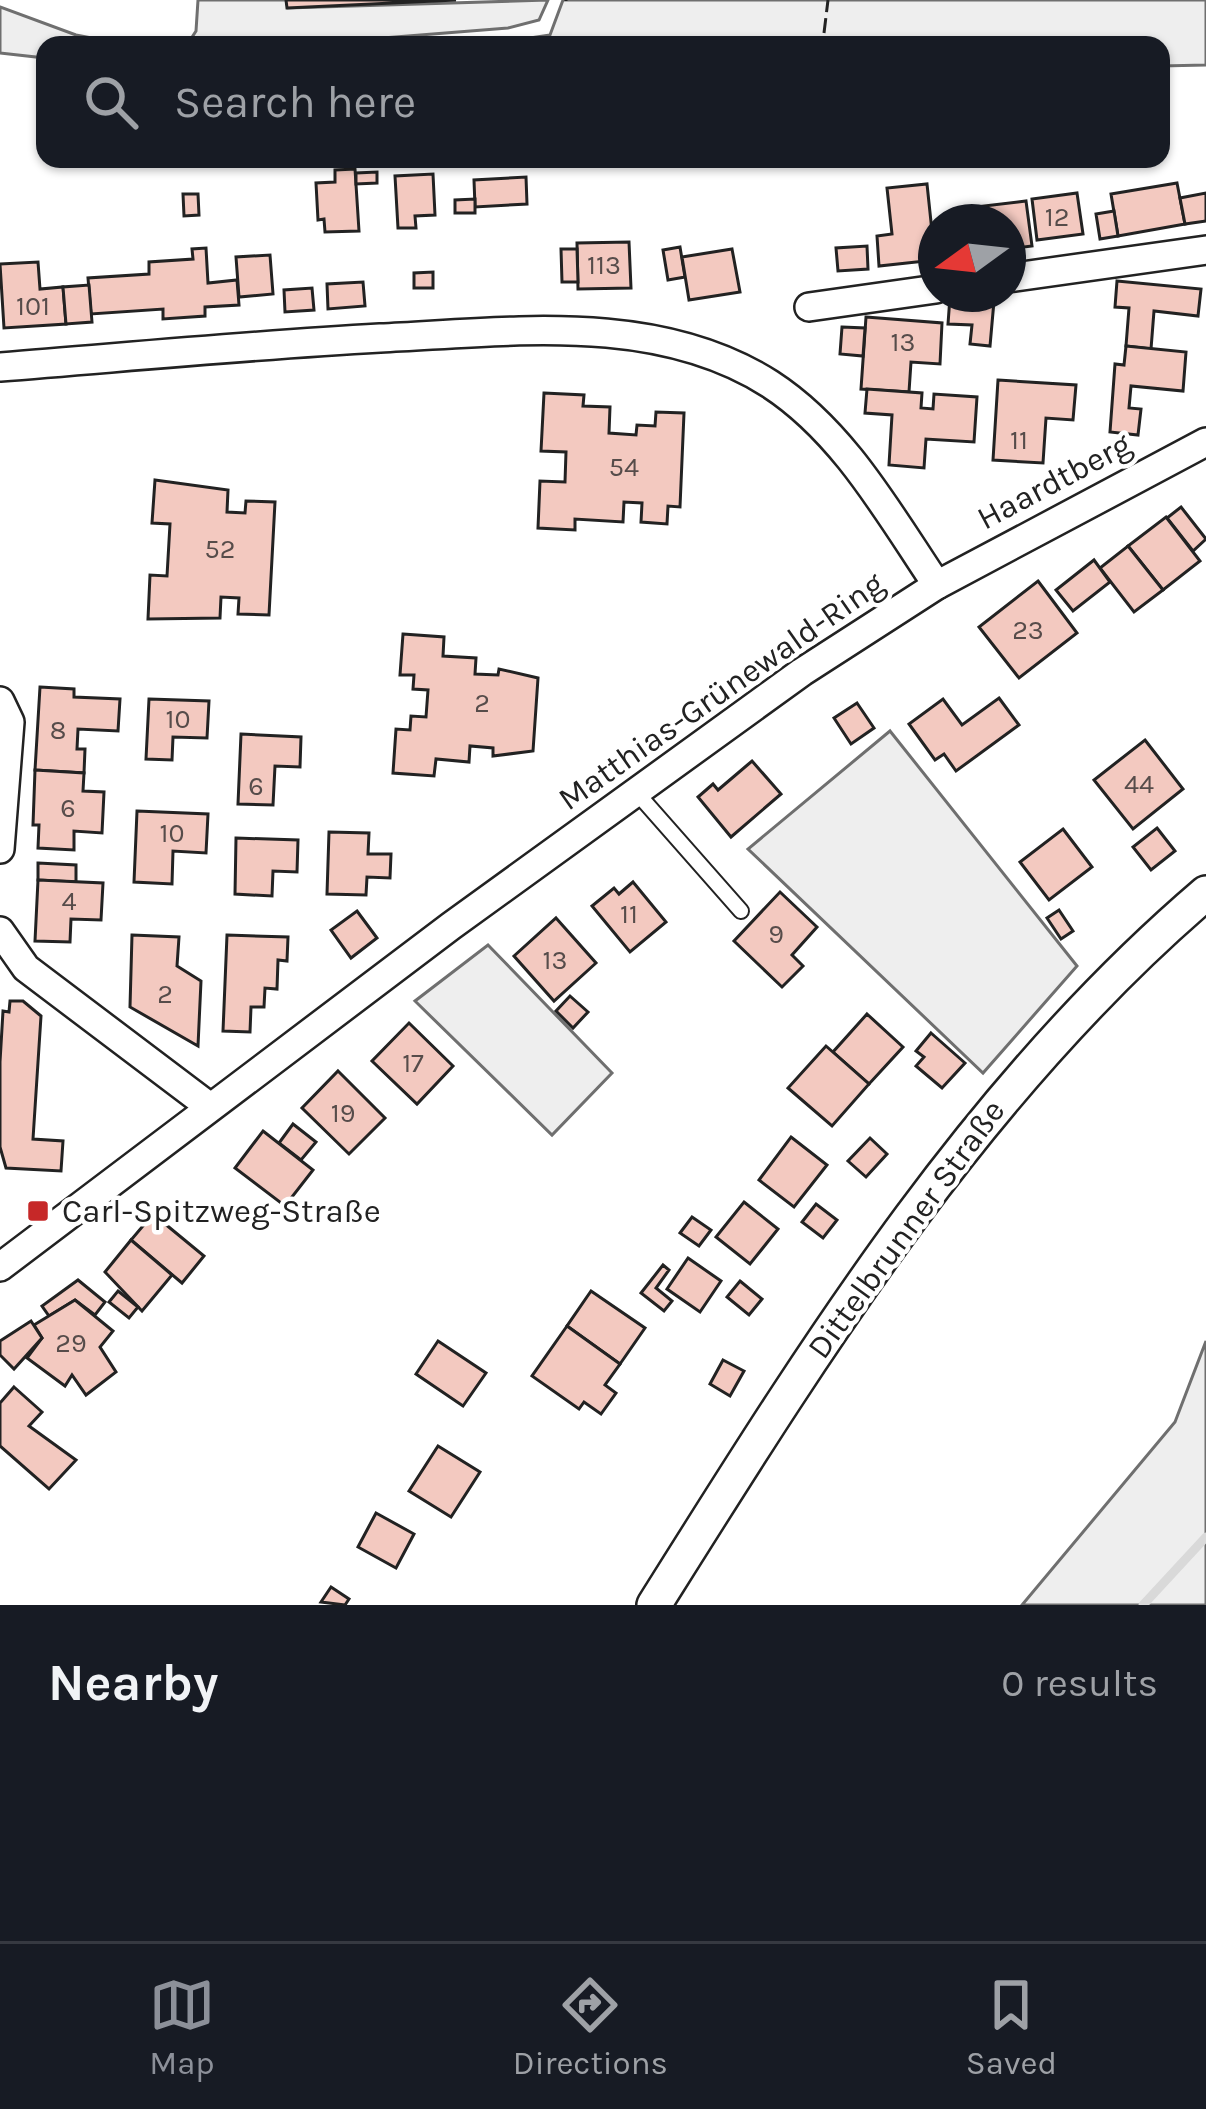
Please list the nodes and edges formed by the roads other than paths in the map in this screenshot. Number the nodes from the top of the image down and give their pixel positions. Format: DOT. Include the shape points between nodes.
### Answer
graph roads {
  1 [pos="1206,250"];
  2 [pos="1026,275"];
  3 [pos="918,292"];
  4 [pos="809,307"];
  5 [pos="0,367"];
  6 [pos="1206,442"];
  7 [pos="937,585"];
  8 [pos="0,700"];
  9 [pos="637,793"];
  10 [pos="0,849"];
  11 [pos="1206,893"];
  12 [pos="741,910"];
  13 [pos="0,931"];
  14 [pos="210,1107"];
  15 [pos="0,1267"];
  16 [pos="654,1605"];
  1 -- 2 [label="street"];
  3 -- 4 [label="street"];
  5 -- 7 [label="street, Matthias-Grünewald-Ring" via="515,332 628,335 690,346 768,382 801,407 854,462"];
  6 -- 7 [label="street, Haardtberg"];
  7 -- 9 [label="street, Matthias-Grünewald-Ring"];
  8 -- 10 [label="street" via="10,722"];
  9 -- 12 [label="lane"];
  9 -- 14 [label="street, Matthias-Grünewald-Ring"];
  11 -- 16 [label="street, Dittelbrunner Straße" via="1104,985 994,1105 833,1323"];
  13 -- 14 [label="street" via="26,968"];
  14 -- 15 [label="street, Matthias-Grünewald-Ring"];
}
